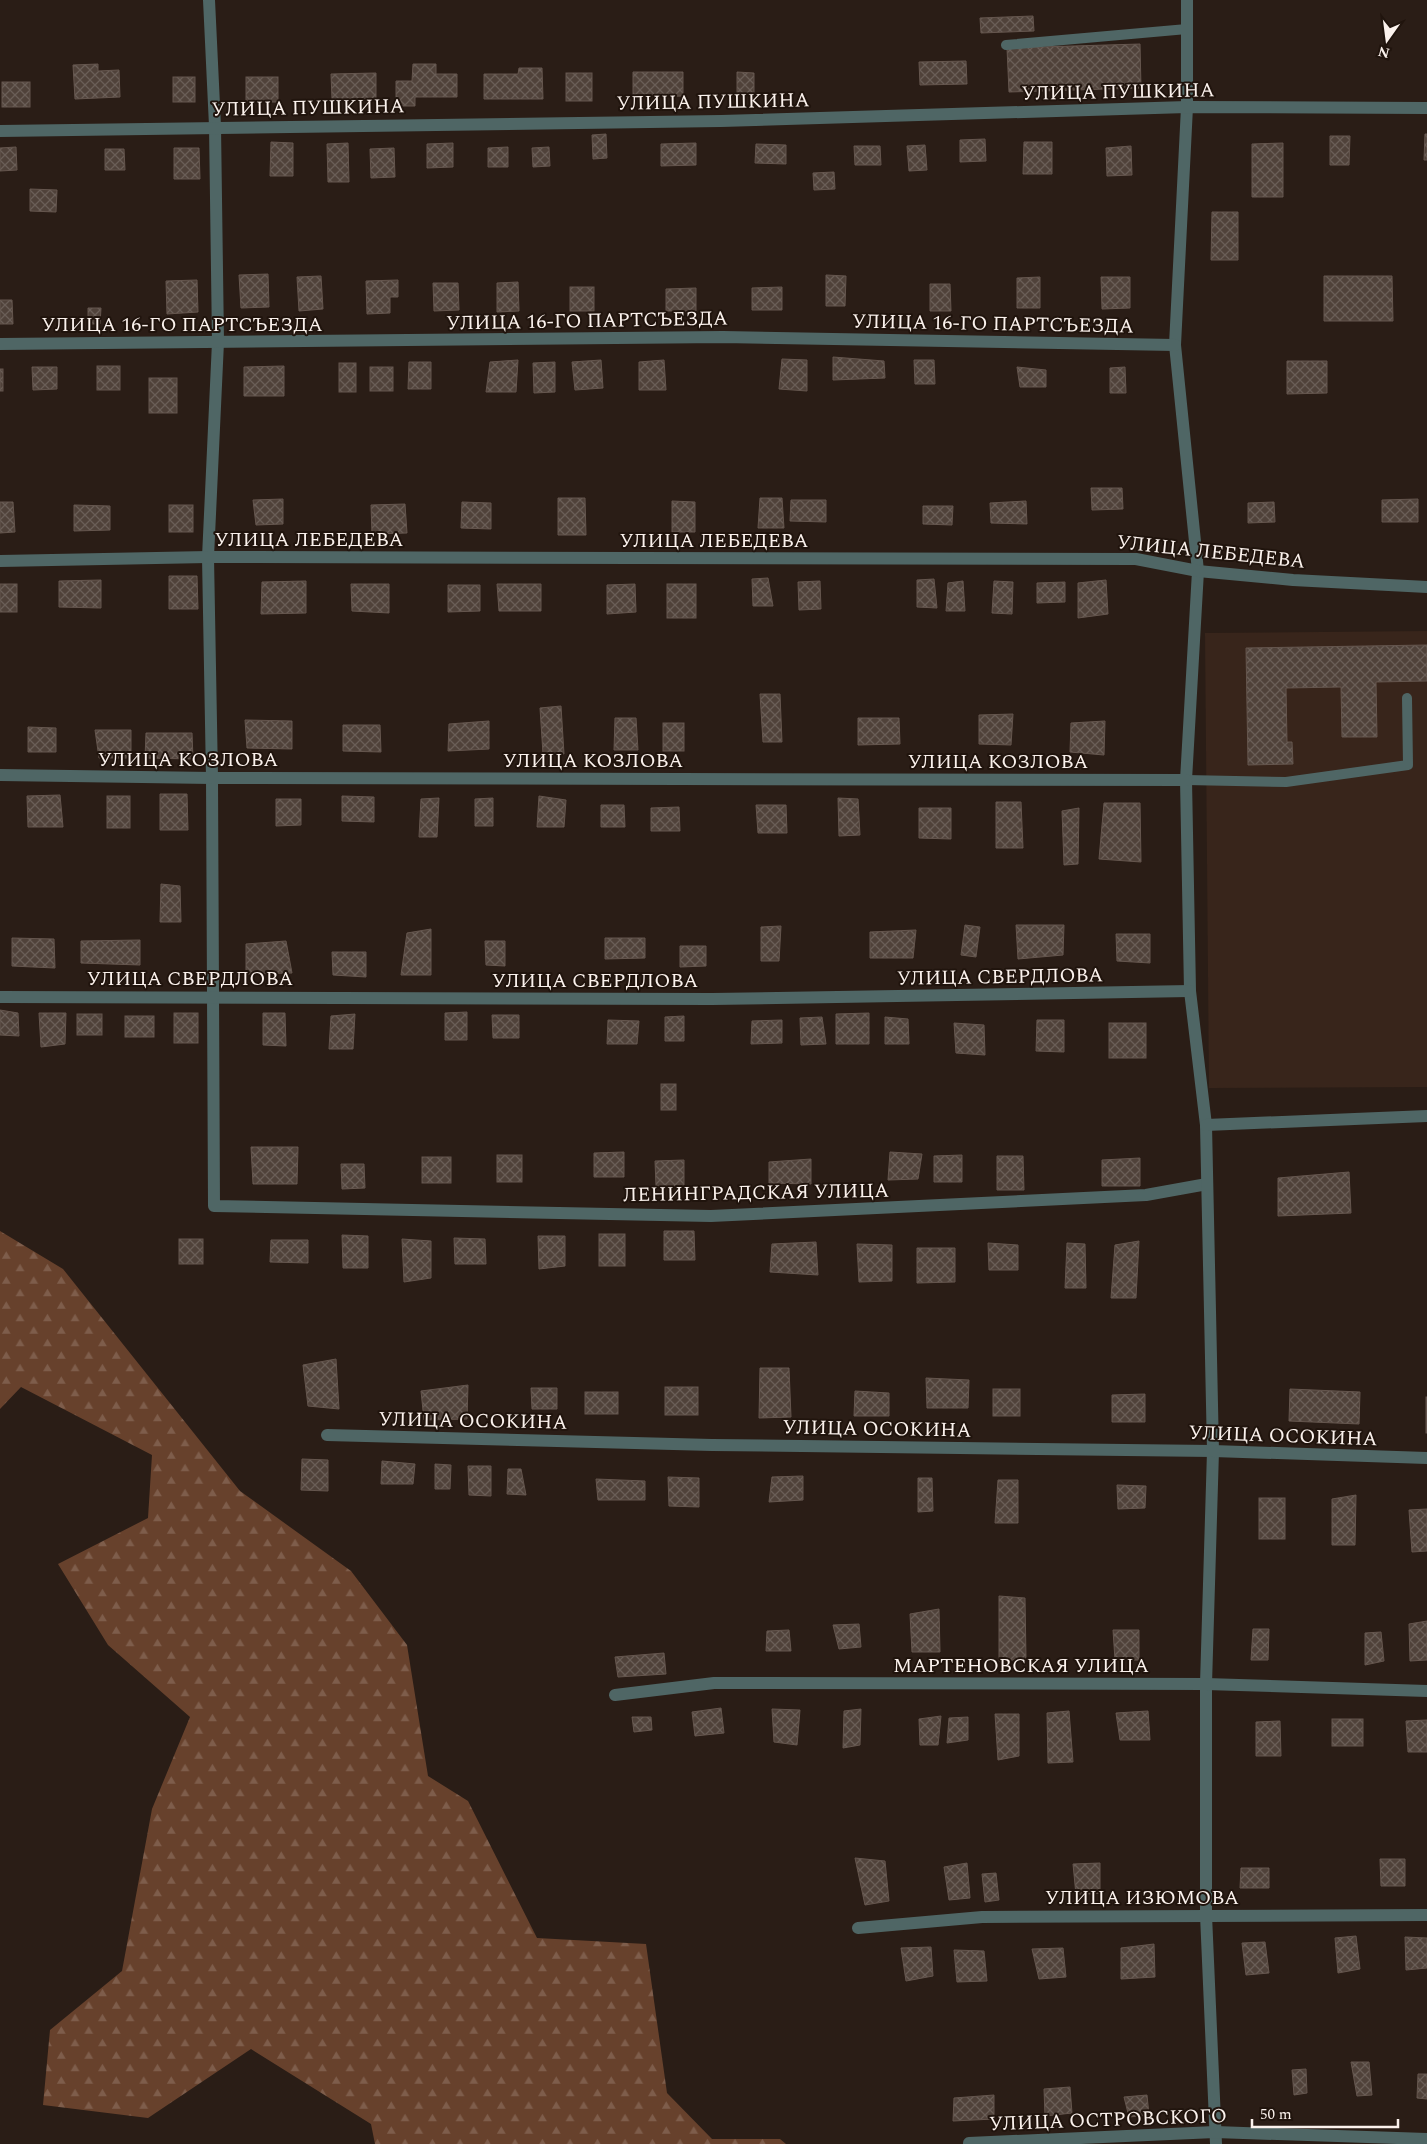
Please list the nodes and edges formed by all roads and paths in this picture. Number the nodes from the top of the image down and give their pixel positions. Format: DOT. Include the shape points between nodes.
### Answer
graph roads {
  1 [pos="209,0"];
  2 [pos="1186,1"];
  3 [pos="1186,29"];
  4 [pos="1006,46"];
  5 [pos="1187,107"];
  6 [pos="1427,108"];
  7 [pos="215,126"];
  8 [pos="0,131"];
  9 [pos="218,342"];
  10 [pos="0,344"];
  11 [pos="1175,345"];
  12 [pos="208,557"];
  13 [pos="0,561"];
  14 [pos="1198,571"];
  15 [pos="1427,587"];
  16 [pos="1407,698"];
  17 [pos="0,775"];
  18 [pos="212,778"];
  19 [pos="1186,780"];
  20 [pos="1190,991"];
  21 [pos="212,996"];
  22 [pos="0,997"];
  23 [pos="1427,1116"];
  24 [pos="1206,1125"];
  25 [pos="1207,1184"];
  26 [pos="328,1435"];
  27 [pos="1214,1451"];
  28 [pos="1427,1458"];
  29 [pos="1206,1684"];
  30 [pos="1427,1691"];
  31 [pos="615,1695"];
  32 [pos="1427,1915"];
  33 [pos="1206,1916"];
  34 [pos="858,1928"];
  35 [pos="1215,2138"];
  36 [pos="1427,2139"];
  37 [pos="969,2142"];
  1 -- 7 [label="street"];
  2 -- 3 [label="street"];
  3 -- 4 [label="lane"];
  3 -- 5 [label="street"];
  5 -- 6 [label="street, УЛИЦА ПУШКИНА"];
  5 -- 7 [label="street, УЛИЦА ПУШКИНА" via="721,121"];
  5 -- 11 [label="street"];
  7 -- 8 [label="street, УЛИЦА ПУШКИНА"];
  7 -- 9 [label="street"];
  9 -- 10 [label="street, УЛИЦА 16-ГО ПАРТСЪЕЗДА"];
  9 -- 11 [label="street, УЛИЦА 16-ГО ПАРТСЪЕЗДА" via="724,337"];
  9 -- 12 [label="street"];
  11 -- 14 [label="street"];
  12 -- 13 [label="street, УЛИЦА ЛЕБЕДЕВА"];
  12 -- 14 [label="street, УЛИЦА ЛЕБЕДЕВА" via="1136,559"];
  12 -- 18 [label="street"];
  14 -- 15 [label="street, УЛИЦА ЛЕБЕДЕВА"];
  14 -- 19 [label="street"];
  16 -- 19 [label="lane" via="1408,765 1286,782"];
  17 -- 18 [label="street, УЛИЦА КОЗЛОВА"];
  18 -- 19 [label="street, УЛИЦА КОЗЛОВА"];
  18 -- 21 [label="street"];
  19 -- 20 [label="street"];
  20 -- 21 [label="street, УЛИЦА СВЕРДЛОВА" via="712,999"];
  20 -- 24 [label="street"];
  21 -- 22 [label="street, УЛИЦА СВЕРДЛОВА"];
  21 -- 25 [label="street, ЛЕНИНГРАДСКАЯ УЛИЦА" via="214,1206 711,1216 1146,1194"];
  23 -- 24 [label="street"];
  24 -- 25 [label="street"];
  25 -- 27 [label="street"];
  26 -- 27 [label="street, УЛИЦА ОСОКИНА" via="712,1445"];
  27 -- 28 [label="street, УЛИЦА ОСОКИНА"];
  27 -- 29 [label="street"];
  29 -- 30 [label="street, МАРТЕНОВСКАЯ УЛИЦА"];
  29 -- 31 [label="street, МАРТЕНОВСКАЯ УЛИЦА" via="714,1684"];
  29 -- 33 [label="street"];
  32 -- 33 [label="street, УЛИЦА ИЗЮМОВА"];
  33 -- 34 [label="street, УЛИЦА ИЗЮМОВА" via="982,1918"];
  33 -- 35 [label="street"];
  35 -- 36 [label="street, УЛИЦА ОСТРОВСКОГО"];
  35 -- 37 [label="street, УЛИЦА ОСТРОВСКОГО"];
}
